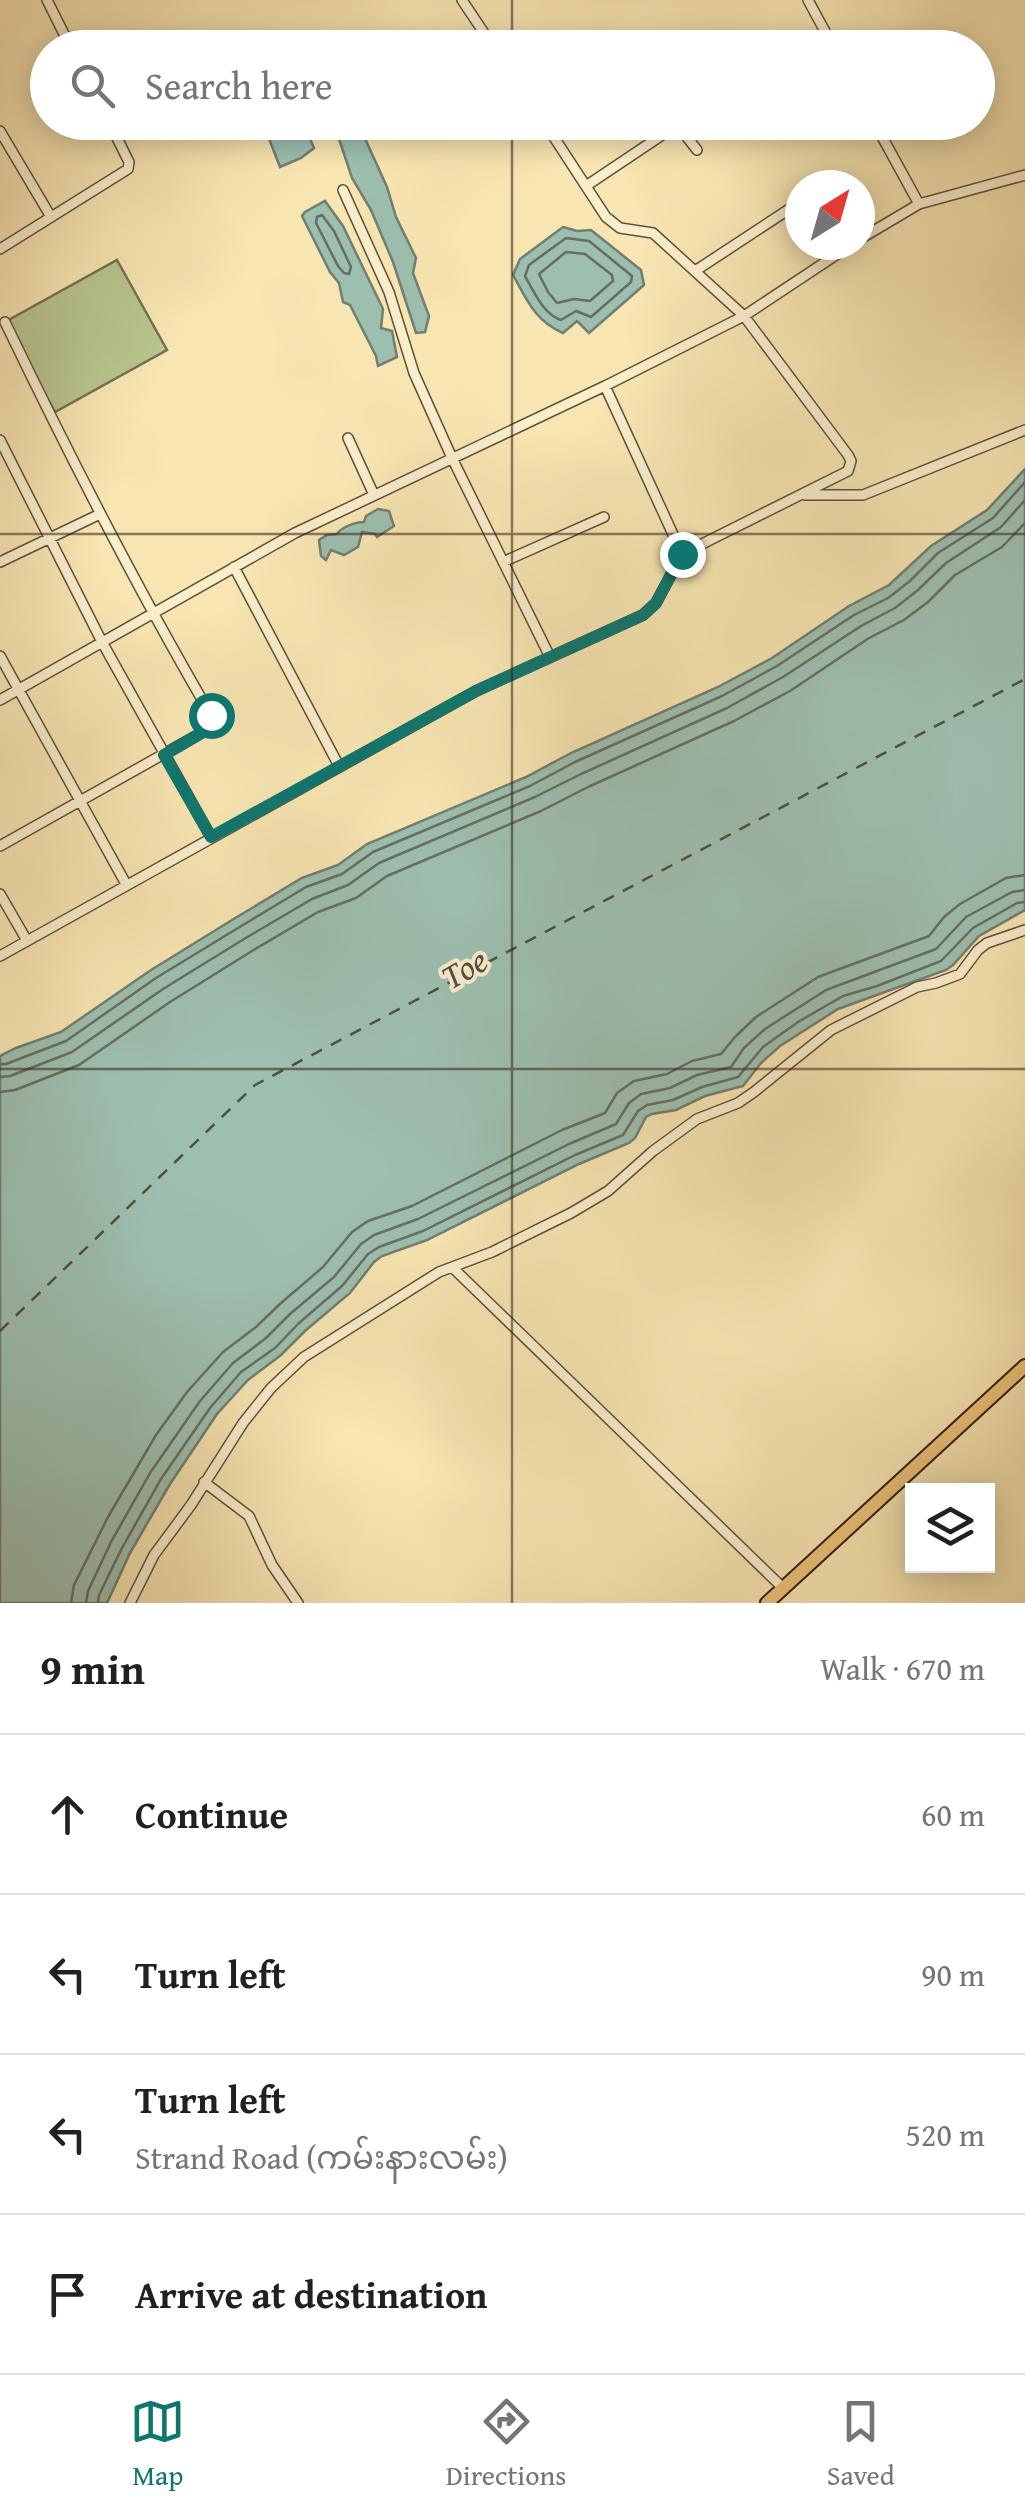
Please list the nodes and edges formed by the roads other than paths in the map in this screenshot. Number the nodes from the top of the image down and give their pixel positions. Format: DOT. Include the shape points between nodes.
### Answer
graph roads {
  1 [pos="47,0"];
  2 [pos="462,0"];
  3 [pos="808,0"];
  4 [pos="62,30"];
  5 [pos="482,30"];
  6 [pos="824,30"];
  7 [pos="0,131"];
  8 [pos="118,140"];
  9 [pos="556,140"];
  10 [pos="655,140"];
  11 [pos="689,140"];
  12 [pos="884,140"];
  13 [pos="697,150"];
  14 [pos="1025,175"];
  15 [pos="586,186"];
  16 [pos="343,190"];
  17 [pos="919,204"];
  18 [pos="785,212"];
  19 [pos="51,218"];
  20 [pos="875,230"];
  21 [pos="0,249"];
  22 [pos="829,260"];
  23 [pos="695,271"];
  24 [pos="744,316"];
  25 [pos="5,322"];
  26 [pos="605,386"];
  27 [pos="1025,430"];
  28 [pos="348,438"];
  29 [pos="0,440"];
  30 [pos="452,458"];
  31 [pos="11,465"];
  32 [pos="0,471"];
  33 [pos="374,494"];
  34 [pos="801,495"];
  35 [pos="100,514"];
  36 [pos="604,517"];
  37 [pos="49,538"];
  38 [pos="682,554"];
  39 [pos="0,562"];
  40 [pos="503,562"];
  41 [pos="234,567"];
  42 [pos="152,614"];
  43 [pos="102,642"];
  44 [pos="0,656"];
  45 [pos="550,657"];
  46 [pos="18,689"];
  47 [pos="0,700"];
  48 [pos="164,755"];
  49 [pos="339,766"];
  50 [pos="80,802"];
  51 [pos="211,837"];
  52 [pos="0,846"];
  53 [pos="126,884"];
  54 [pos="0,894"];
  55 [pos="1025,930"];
  56 [pos="26,939"];
  57 [pos="0,956"];
  58 [pos="452,1268"];
  59 [pos="1025,1366"];
  60 [pos="204,1482"];
  61 [pos="783,1588"];
  62 [pos="130,1603"];
  63 [pos="298,1603"];
  64 [pos="767,1603"];
  1 -- 4 [label="street"];
  2 -- 5 [label="street"];
  3 -- 6 [label="street"];
  7 -- 19 [label="street"];
  8 -- 19 [label="street" via="128,170"];
  9 -- 15 [label="street"];
  10 -- 15 [label="street"];
  11 -- 13 [label="street"];
  12 -- 17 [label="street"];
  14 -- 17 [label="street"];
  15 -- 23 [label="street" via="620,228 653,233"];
  16 -- 30 [label="street"];
  17 -- 20 [label="street"];
  18 -- 23 [label="street"];
  19 -- 21 [label="street"];
  22 -- 24 [label="street"];
  23 -- 24 [label="street"];
  24 -- 26 [label="street"];
  24 -- 34 [label="street" via="848,455 851,466 842,476"];
  25 -- 35 [label="street"];
  26 -- 30 [label="street"];
  26 -- 38 [label="street"];
  27 -- 34 [label="street" via="862,495"];
  28 -- 33 [label="street"];
  29 -- 31 [label="street"];
  30 -- 33 [label="street"];
  30 -- 40 [label="street"];
  31 -- 32 [label="street"];
  31 -- 37 [label="street"];
  33 -- 41 [label="street"];
  34 -- 38 [label="street"];
  35 -- 37 [label="street"];
  35 -- 42 [label="street"];
  36 -- 40 [label="street"];
  37 -- 39 [label="street"];
  37 -- 43 [label="street"];
  38 -- 45 [label="street" via="643,615"];
  40 -- 45 [label="street"];
  41 -- 42 [label="street"];
  41 -- 49 [label="street"];
  42 -- 43 [label="street"];
  42 -- 48 [label="street" via="212,721"];
  43 -- 46 [label="street"];
  43 -- 48 [label="street"];
  44 -- 46 [label="street"];
  45 -- 49 [label="street"];
  46 -- 47 [label="street"];
  46 -- 50 [label="street"];
  48 -- 50 [label="street"];
  48 -- 51 [label="street"];
  49 -- 51 [label="street"];
  50 -- 52 [label="street"];
  50 -- 53 [label="street"];
  51 -- 53 [label="street"];
  53 -- 56 [label="street"];
  54 -- 56 [label="street"];
  55 -- 58 [label="street" via="986,943 960,974 916,987 831,1030 754,1092 697,1118 571,1213"];
  56 -- 57 [label="street"];
  58 -- 60 [label="street" via="304,1357 270,1388"];
  58 -- 61 [label="street"];
  59 -- 61 [label="main road"];
  60 -- 62 [label="street"];
  60 -- 63 [label="street" via="249,1516"];
  61 -- 64 [label="main road"];
}
